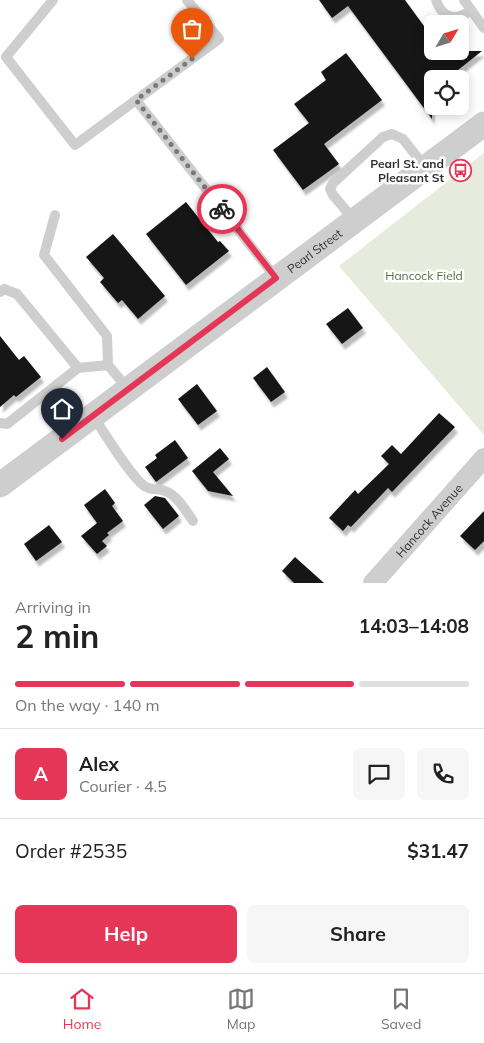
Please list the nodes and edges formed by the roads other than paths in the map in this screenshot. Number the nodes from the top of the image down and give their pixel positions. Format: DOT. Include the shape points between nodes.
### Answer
graph roads {
  1 [pos="53,0"];
  2 [pos="187,0"];
  3 [pos="436,0"];
  4 [pos="464,0"];
  5 [pos="471,10"];
  6 [pos="484,28"];
  7 [pos="136,100"];
  8 [pos="484,124"];
  9 [pos="425,168"];
  10 [pos="56,215"];
  11 [pos="354,220"];
  12 [pos="276,278"];
  13 [pos="0,292"];
  14 [pos="108,365"];
  15 [pos="78,368"];
  16 [pos="128,389"];
  17 [pos="92,416"];
  18 [pos="0,424"];
  19 [pos="484,458"];
  20 [pos="0,484"];
  21 [pos="193,521"];
  22 [pos="373,583"];
  1 -- 7 [label="lane" via="6,57 75,145"];
  2 -- 7 [label="lane" via="220,39"];
  3 -- 5 [label="lane" via="446,15 455,17"];
  4 -- 5 [label="lane"];
  5 -- 6 [label="lane"];
  7 -- 12 [label="lane"];
  8 -- 9 [label="street, Pearl Street"];
  9 -- 11 [label="street, Pearl Street"];
  9 -- 11 [label="lane" via="403,139 392,134 382,137 330,189"];
  10 -- 14 [label="lane" via="44,256 107,336"];
  11 -- 12 [label="street, Pearl Street"];
  12 -- 16 [label="street, Pearl Street"];
  13 -- 15 [label="lane" via="4,289 17,294"];
  14 -- 15 [label="lane"];
  14 -- 16 [label="lane"];
  15 -- 18 [label="lane" via="7,424"];
  16 -- 17 [label="street, Pearl Street"];
  17 -- 20 [label="street, Pearl Street"];
  17 -- 21 [label="lane" via="143,485 172,494"];
  19 -- 22 [label="street, Hancock Avenue"];
}
